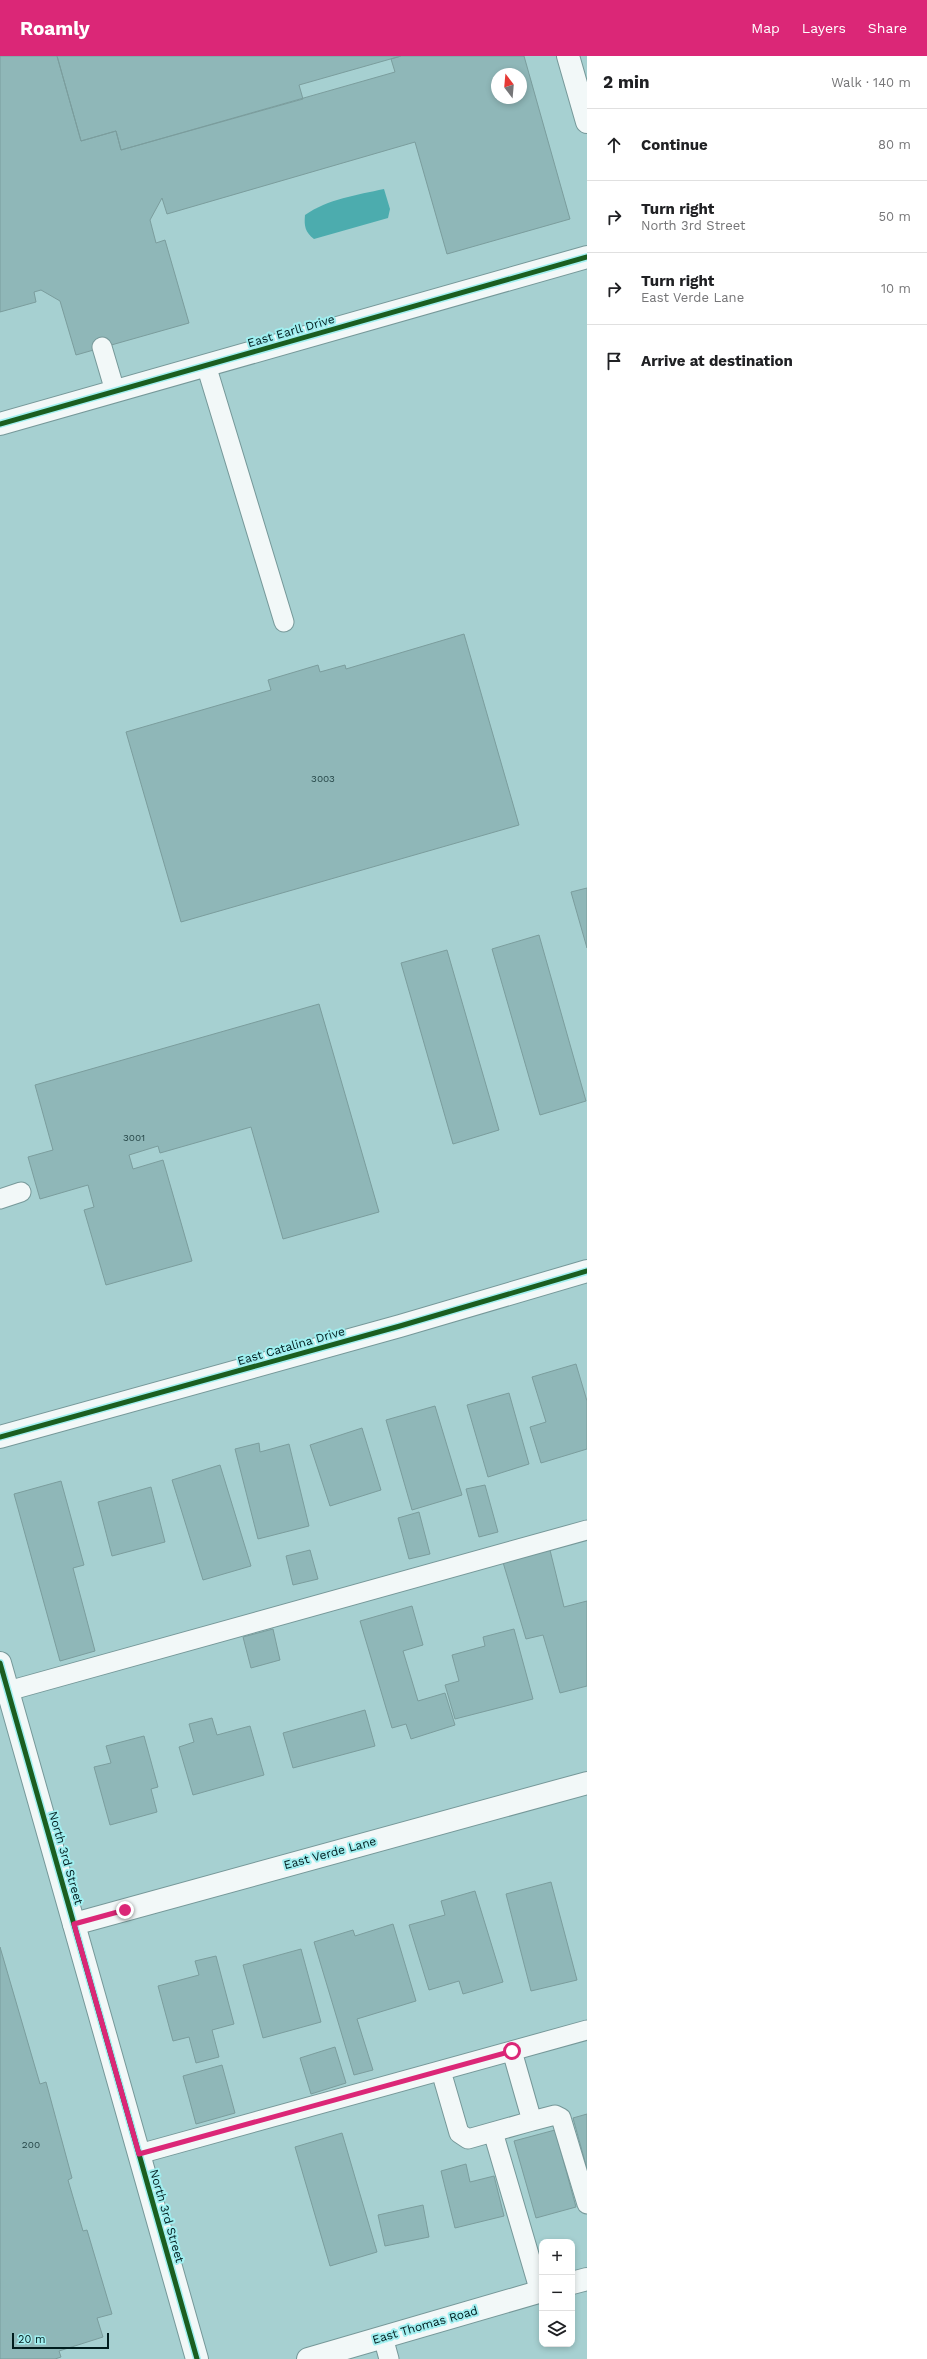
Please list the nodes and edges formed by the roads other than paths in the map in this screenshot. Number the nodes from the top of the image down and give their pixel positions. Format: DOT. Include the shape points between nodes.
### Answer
graph roads {
  1 [pos="568,56"];
  2 [pos="587,122"];
  3 [pos="587,257"];
  4 [pos="102,347"];
  5 [pos="206,365"];
  6 [pos="115,391"];
  7 [pos="0,424"];
  8 [pos="284,622"];
  9 [pos="21,1192"];
  10 [pos="0,1199"];
  11 [pos="587,1271"];
  12 [pos="0,1437"];
  13 [pos="587,1530"];
  14 [pos="0,1663"];
  15 [pos="8,1691"];
  16 [pos="587,1783"];
  17 [pos="74,1924"];
  18 [pos="587,2030"];
  19 [pos="512,2051"];
  20 [pos="441,2071"];
  21 [pos="532,2121"];
  22 [pos="493,2132"];
  23 [pos="139,2154"];
  24 [pos="587,2204"];
  25 [pos="587,2279"];
  26 [pos="575,2282"];
  27 [pos="539,2285"];
  28 [pos="539,2293"];
  29 [pos="383,2337"];
  30 [pos="197,2359"];
  31 [pos="308,2359"];
  32 [pos="389,2359"];
  1 -- 2 [label="street"];
  3 -- 5 [label="street, East Earll Drive"];
  4 -- 6 [label="lane"];
  5 -- 6 [label="street, East Earll Drive"];
  5 -- 8 [label="lane"];
  6 -- 7 [label="street, East Earll Drive"];
  9 -- 10 [label="lane"];
  11 -- 12 [label="street, East Catalina Drive" via="400,1326"];
  13 -- 15 [label="lane"];
  14 -- 15 [label="street, North 3rd Street"];
  15 -- 17 [label="street, North 3rd Street"];
  16 -- 17 [label="street, East Verde Lane"];
  17 -- 23 [label="street, North 3rd Street"];
  18 -- 19 [label="lane"];
  19 -- 20 [label="lane"];
  19 -- 21 [label="lane"];
  20 -- 22 [label="lane" via="459,2133 468,2139"];
  20 -- 23 [label="lane"];
  21 -- 22 [label="lane"];
  21 -- 24 [label="lane" via="555,2115 561,2118"];
  22 -- 27 [label="lane"];
  23 -- 30 [label="street, North 3rd Street"];
  25 -- 26 [label="street"];
  28 -- 29 [label="street, East Thomas Road"];
  29 -- 31 [label="street, East Thomas Road"];
  29 -- 32 [label="lane"];
}
